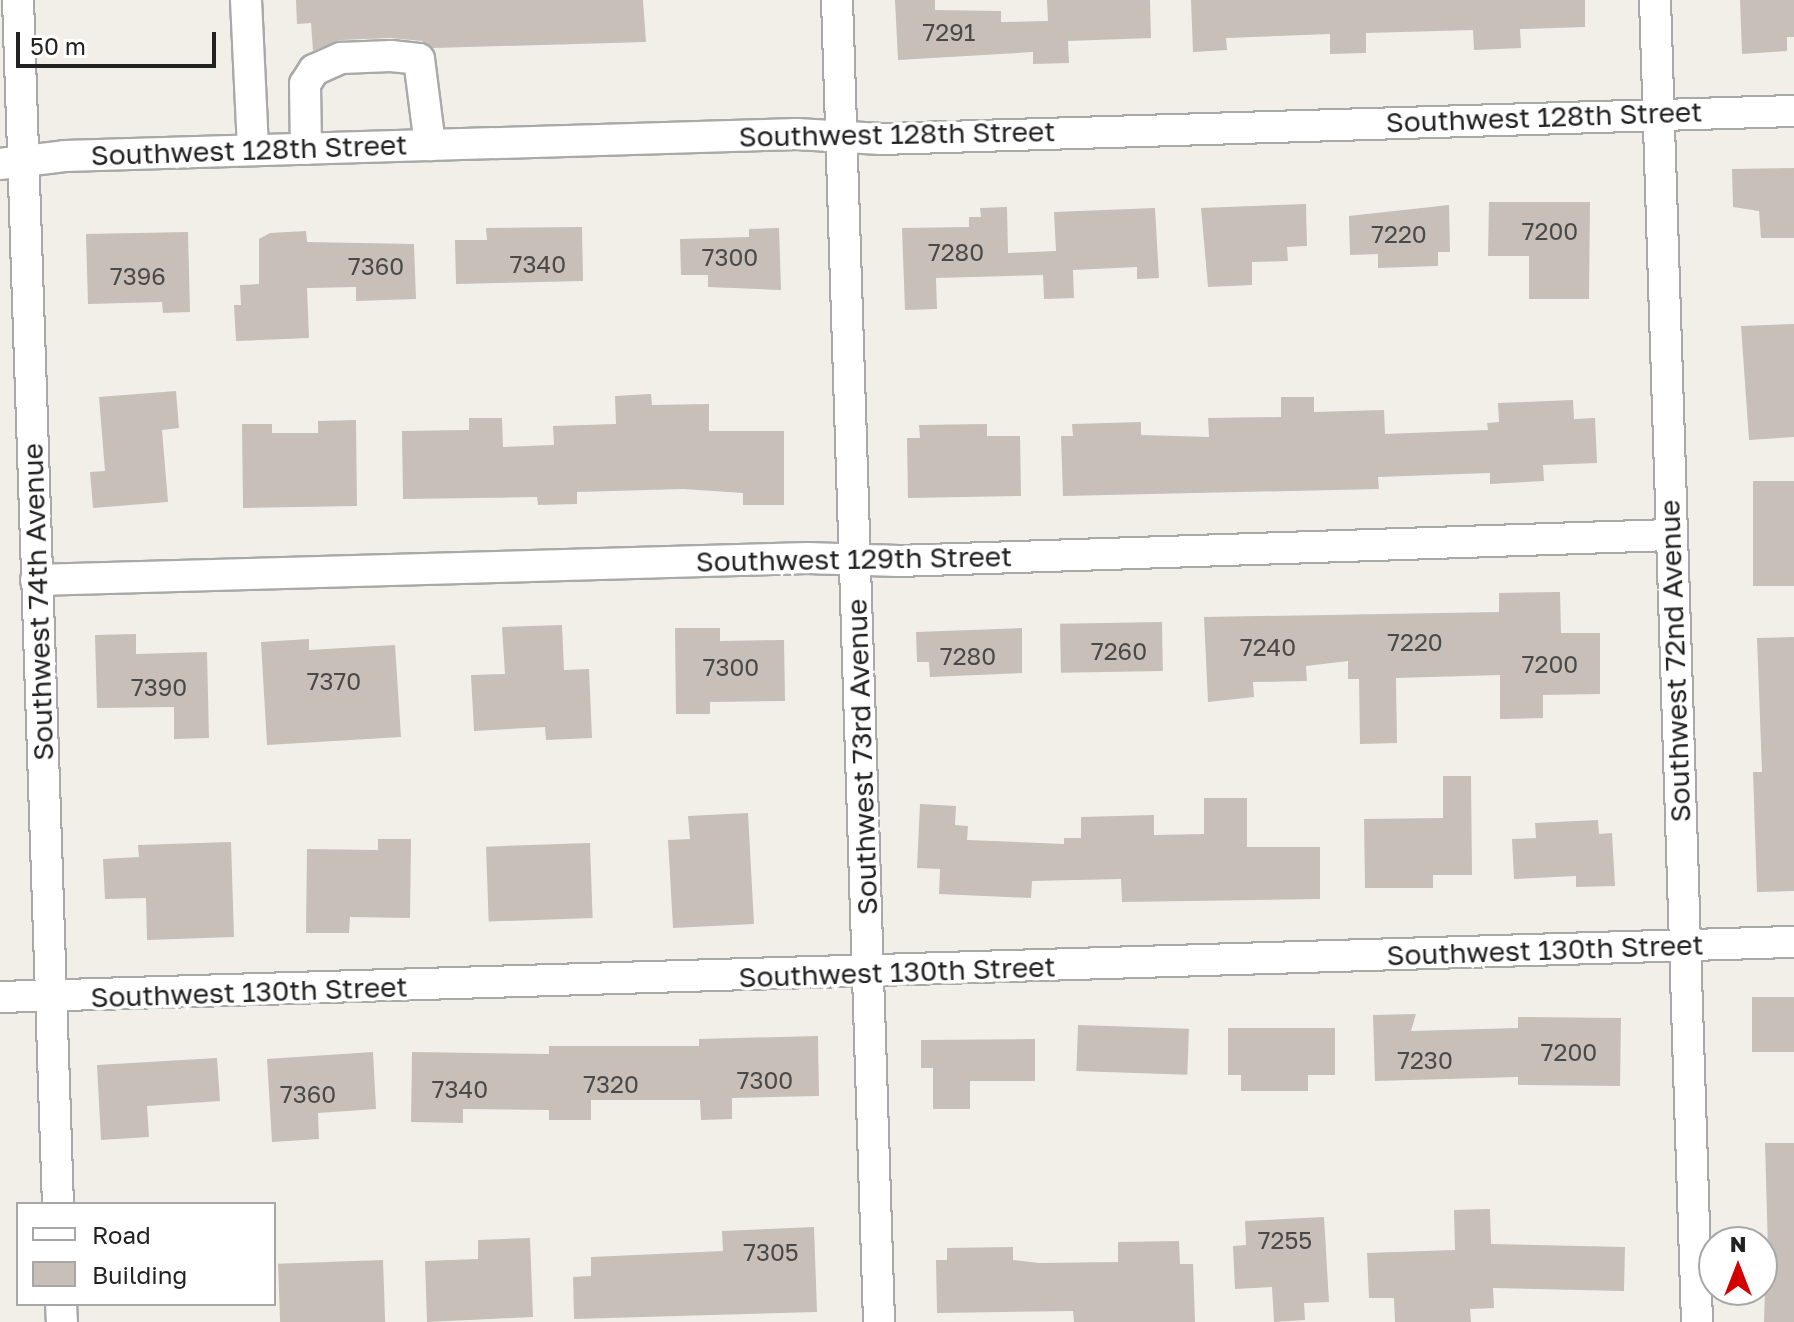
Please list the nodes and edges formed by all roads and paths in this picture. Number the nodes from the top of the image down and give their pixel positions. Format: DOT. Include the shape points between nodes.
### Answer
graph roads {
  1 [pos="18,0"];
  2 [pos="246,0"];
  3 [pos="837,0"];
  4 [pos="1655,0"];
  5 [pos="1794,111"];
  6 [pos="1659,114"];
  7 [pos="842,137"];
  8 [pos="430,145"];
  9 [pos="306,149"];
  10 [pos="253,150"];
  11 [pos="12,162"];
  12 [pos="1671,535"];
  13 [pos="856,560"];
  14 [pos="36,580"];
  15 [pos="1794,942"];
  16 [pos="1684,945"];
  17 [pos="869,973"];
  18 [pos="0,997"];
  19 [pos="51,997"];
  20 [pos="58,1202"];
  21 [pos="879,1322"];
  22 [pos="1697,1322"];
  1 -- 11 [label="street, Southwest 74th Avenue"];
  2 -- 10 [label="street"];
  3 -- 7 [label="street, Southwest 73rd Avenue"];
  4 -- 6 [label="street, Southwest 72nd Avenue"];
  5 -- 6 [label="street, Southwest 128th Street"];
  6 -- 7 [label="street, Southwest 128th Street"];
  6 -- 12 [label="street, Southwest 72nd Avenue"];
  7 -- 8 [label="street, Southwest 128th Street"];
  7 -- 13 [label="street, Southwest 73rd Avenue"];
  8 -- 9 [label="street, Southwest 128th Street"];
  8 -- 9 [label="street" via="419,59 391,56 341,58 314,70 305,84"];
  9 -- 10 [label="street, Southwest 128th Street"];
  10 -- 11 [label="street, Southwest 128th Street"];
  11 -- 14 [label="street, Southwest 74th Avenue"];
  12 -- 13 [label="street, Southwest 129th Street"];
  12 -- 16 [label="street, Southwest 72nd Avenue"];
  13 -- 14 [label="street, Southwest 129th Street"];
  13 -- 17 [label="street, Southwest 73rd Avenue"];
  14 -- 19 [label="street, Southwest 74th Avenue"];
  15 -- 16 [label="street, Southwest 130th Street"];
  16 -- 17 [label="street, Southwest 130th Street"];
  16 -- 22 [label="street, Southwest 72nd Avenue"];
  17 -- 19 [label="street, Southwest 130th Street"];
  17 -- 21 [label="street, Southwest 73rd Avenue"];
  18 -- 19 [label="street, Southwest 130th Street"];
  19 -- 20 [label="street, Southwest 74th Avenue"];
}
